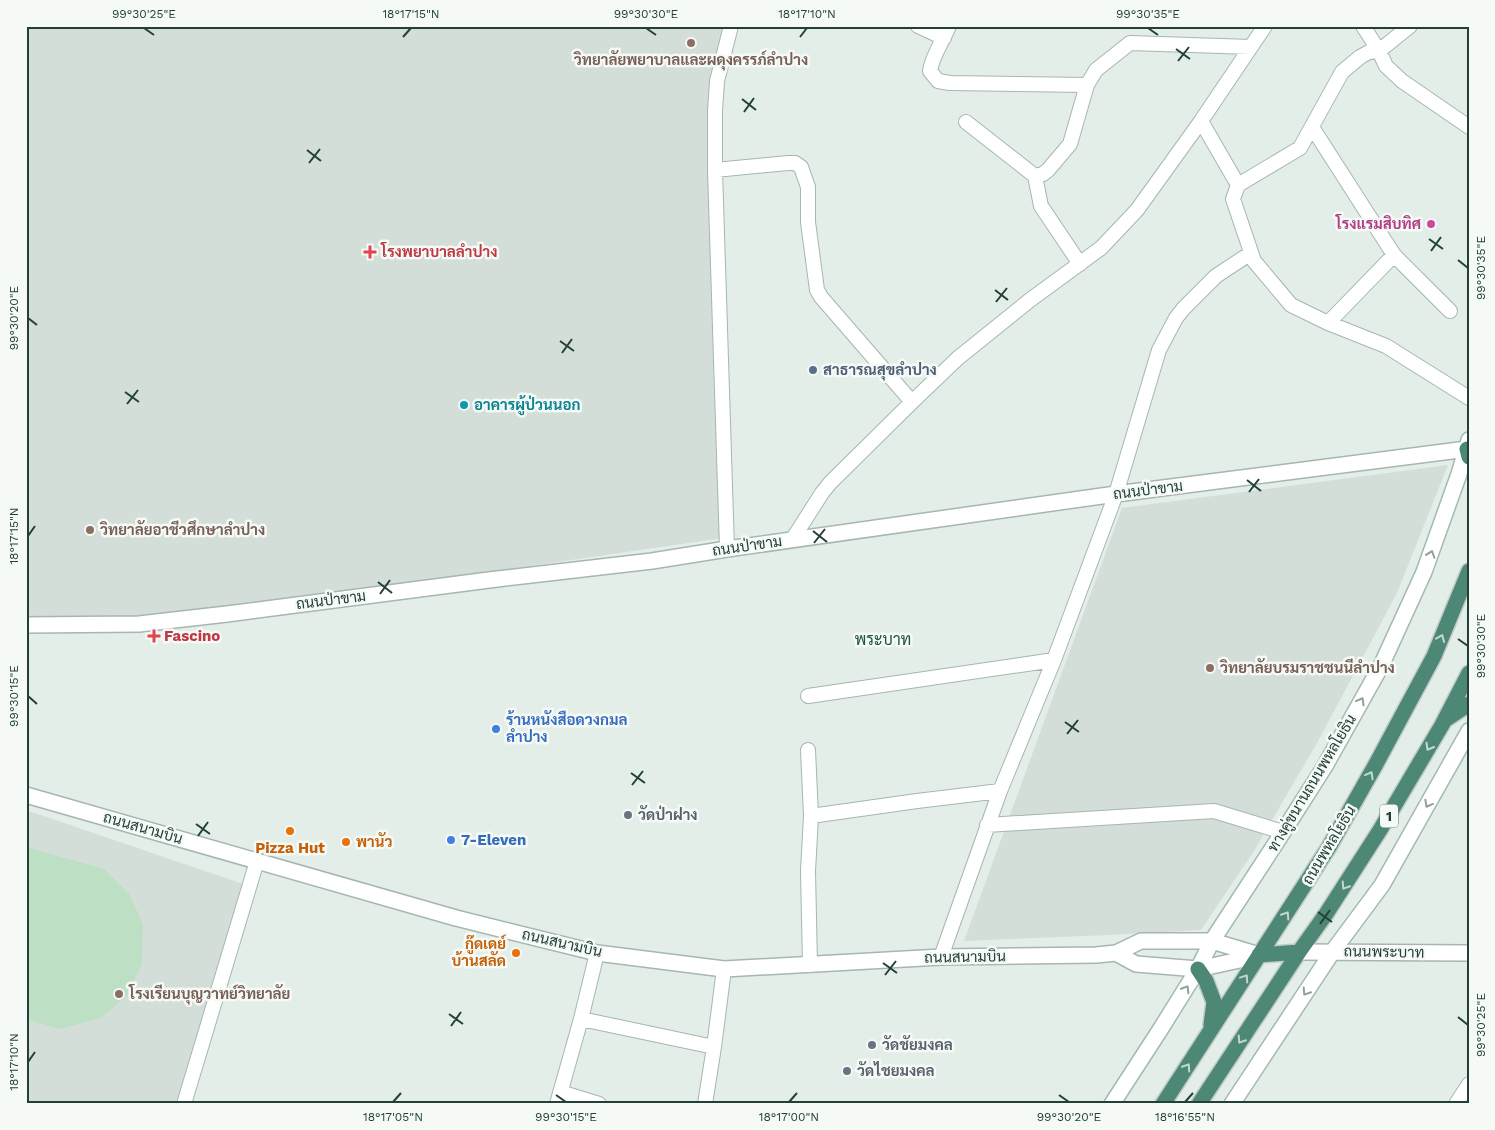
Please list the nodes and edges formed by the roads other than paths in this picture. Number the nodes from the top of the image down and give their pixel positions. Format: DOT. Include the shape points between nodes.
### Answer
graph roads {
  1 [pos="732,26"];
  2 [pos="918,26"];
  3 [pos="1265,26"];
  4 [pos="1363,26"];
  5 [pos="1410,26"];
  6 [pos="947,32"];
  7 [pos="1251,47"];
  8 [pos="1380,51"];
  9 [pos="1087,85"];
  10 [pos="1201,121"];
  11 [pos="966,122"];
  12 [pos="1312,127"];
  13 [pos="1469,127"];
  14 [pos="715,170"];
  15 [pos="1035,176"];
  16 [pos="1238,185"];
  17 [pos="1251,253"];
  18 [pos="1394,255"];
  19 [pos="1080,264"];
  20 [pos="1450,311"];
  21 [pos="1328,323"];
  22 [pos="1469,398"];
  23 [pos="912,402"];
  24 [pos="1468,449"];
  25 [pos="1116,494"];
  26 [pos="792,540"];
  27 [pos="727,549"];
  28 [pos="1469,571"];
  29 [pos="26,625"];
  30 [pos="1054,660"];
  31 [pos="1469,673"];
  32 [pos="808,696"];
  33 [pos="1469,704"];
  34 [pos="1444,721"];
  35 [pos="1469,731"];
  36 [pos="808,750"];
  37 [pos="1000,791"];
  38 [pos="26,795"];
  39 [pos="811,816"];
  40 [pos="987,825"];
  41 [pos="1283,832"];
  42 [pos="257,861"];
  43 [pos="1212,941"];
  44 [pos="1333,951"];
  45 [pos="1299,952"];
  46 [pos="597,953"];
  47 [pos="1116,953"];
  48 [pos="1469,953"];
  49 [pos="1259,956"];
  50 [pos="940,957"];
  51 [pos="810,965"];
  52 [pos="724,969"];
  53 [pos="1198,969"];
  54 [pos="581,1019"];
  55 [pos="1211,1029"];
  56 [pos="714,1047"];
  57 [pos="1469,1084"];
  58 [pos="559,1098"];
  59 [pos="184,1104"];
  60 [pos="599,1104"];
  61 [pos="705,1104"];
  62 [pos="1112,1104"];
  63 [pos="1163,1104"];
  64 [pos="1199,1104"];
  65 [pos="1232,1104"];
  66 [pos="1456,1104"];
  1 -- 14 [label="street" via="717,82"];
  2 -- 6 [label="street"];
  3 -- 7 [label="street"];
  4 -- 8 [label="street"];
  5 -- 8 [label="street"];
  6 -- 9 [label="street" via="931,63 930,71 938,81"];
  7 -- 9 [label="street" via="1130,43 1096,70"];
  7 -- 10 [label="street"];
  8 -- 12 [label="street" via="1368,52 1342,72"];
  8 -- 13 [label="street" via="1386,66 1402,82"];
  9 -- 15 [label="street" via="1070,144 1048,170"];
  10 -- 16 [label="street"];
  10 -- 19 [label="street" via="1137,210 1101,248"];
  11 -- 15 [label="street"];
  12 -- 16 [label="street" via="1300,148"];
  12 -- 18 [label="street"];
  14 -- 23 [label="street" via="788,163 801,167 808,187 808,222 817,290"];
  14 -- 27 [label="street"];
  15 -- 19 [label="street" via="1041,206"];
  16 -- 17 [label="street" via="1233,199"];
  17 -- 21 [label="street" via="1291,306"];
  17 -- 25 [label="street" via="1216,276 1176,318 1160,350"];
  18 -- 20 [label="street"];
  18 -- 21 [label="street"];
  19 -- 23 [label="street" via="965,352"];
  21 -- 22 [label="street" via="1386,346"];
  23 -- 26 [label="street" via="830,483"];
  24 -- 25 [label="street, ถนนป่าขาม"];
  41 -- 24 [label="street, ทางคู่ขนานถนนพหลโยธิน, one-way" via="1325,766 1381,666 1424,572"];
  25 -- 26 [label="street, ถนนป่าขาม"];
  25 -- 30 [label="street"];
  26 -- 27 [label="street, ถนนป่าขาม"];
  27 -- 29 [label="street, ถนนป่าขาม" via="139,624"];
  49 -- 28 [label="highway, ถนนพหลโยธิน, one-way" via="1329,847 1376,764 1434,656"];
  30 -- 32 [label="street"];
  30 -- 37 [label="street"];
  31 -- 34 [label="highway, 1"];
  33 -- 34 [label="highway"];
  34 -- 45 [label="highway, 1, one-way" via="1380,830"];
  35 -- 44 [label="street, 1, one-way" via="1382,885"];
  36 -- 39 [label="street"];
  37 -- 39 [label="street"];
  37 -- 40 [label="street"];
  38 -- 42 [label="street, ถนนสนามบิน"];
  39 -- 51 [label="street" via="808,871"];
  40 -- 41 [label="street" via="1214,811"];
  40 -- 50 [label="street"];
  41 -- 43 [label="street, ทางคู่ขนานถนนพหลโยธิน"];
  42 -- 46 [label="street, ถนนสนามบิน" via="456,918"];
  42 -- 59 [label="street"];
  43 -- 47 [label="street, ถนนสนามบิน" via="1141,941"];
  43 -- 49 [label="street, ถนนสนามบิน"];
  43 -- 53 [label="street, ทางคู่ขนานถนนพหลโยธิน"];
  44 -- 45 [label="street, ถนนพระบาท"];
  44 -- 48 [label="street, ถนนพระบาท"];
  44 -- 65 [label="street, 1, one-way"];
  45 -- 49 [label="highway"];
  45 -- 64 [label="highway, 1, one-way"];
  46 -- 52 [label="street, ถนนสนามบิน"];
  46 -- 54 [label="street"];
  47 -- 50 [label="street, ถนนสนามบิน"];
  47 -- 53 [label="street" via="1136,964"];
  49 -- 53 [label="street"];
  55 -- 49 [label="highway, ถนนพหลโยธิน, one-way"];
  50 -- 51 [label="street, ถนนสนามบิน"];
  51 -- 52 [label="street, ถนนสนามบิน"];
  52 -- 56 [label="street"];
  53 -- 55 [label="highway" via="1214,1002"];
  62 -- 53 [label="street, ทางคู่ขนานถนนพหลโยธิน, one-way"];
  54 -- 56 [label="street"];
  54 -- 58 [label="street"];
  63 -- 55 [label="highway, ถนนพหลโยธิน, one-way"];
  56 -- 61 [label="street"];
  57 -- 66 [label="street"];
  58 -- 60 [label="street"];
}
